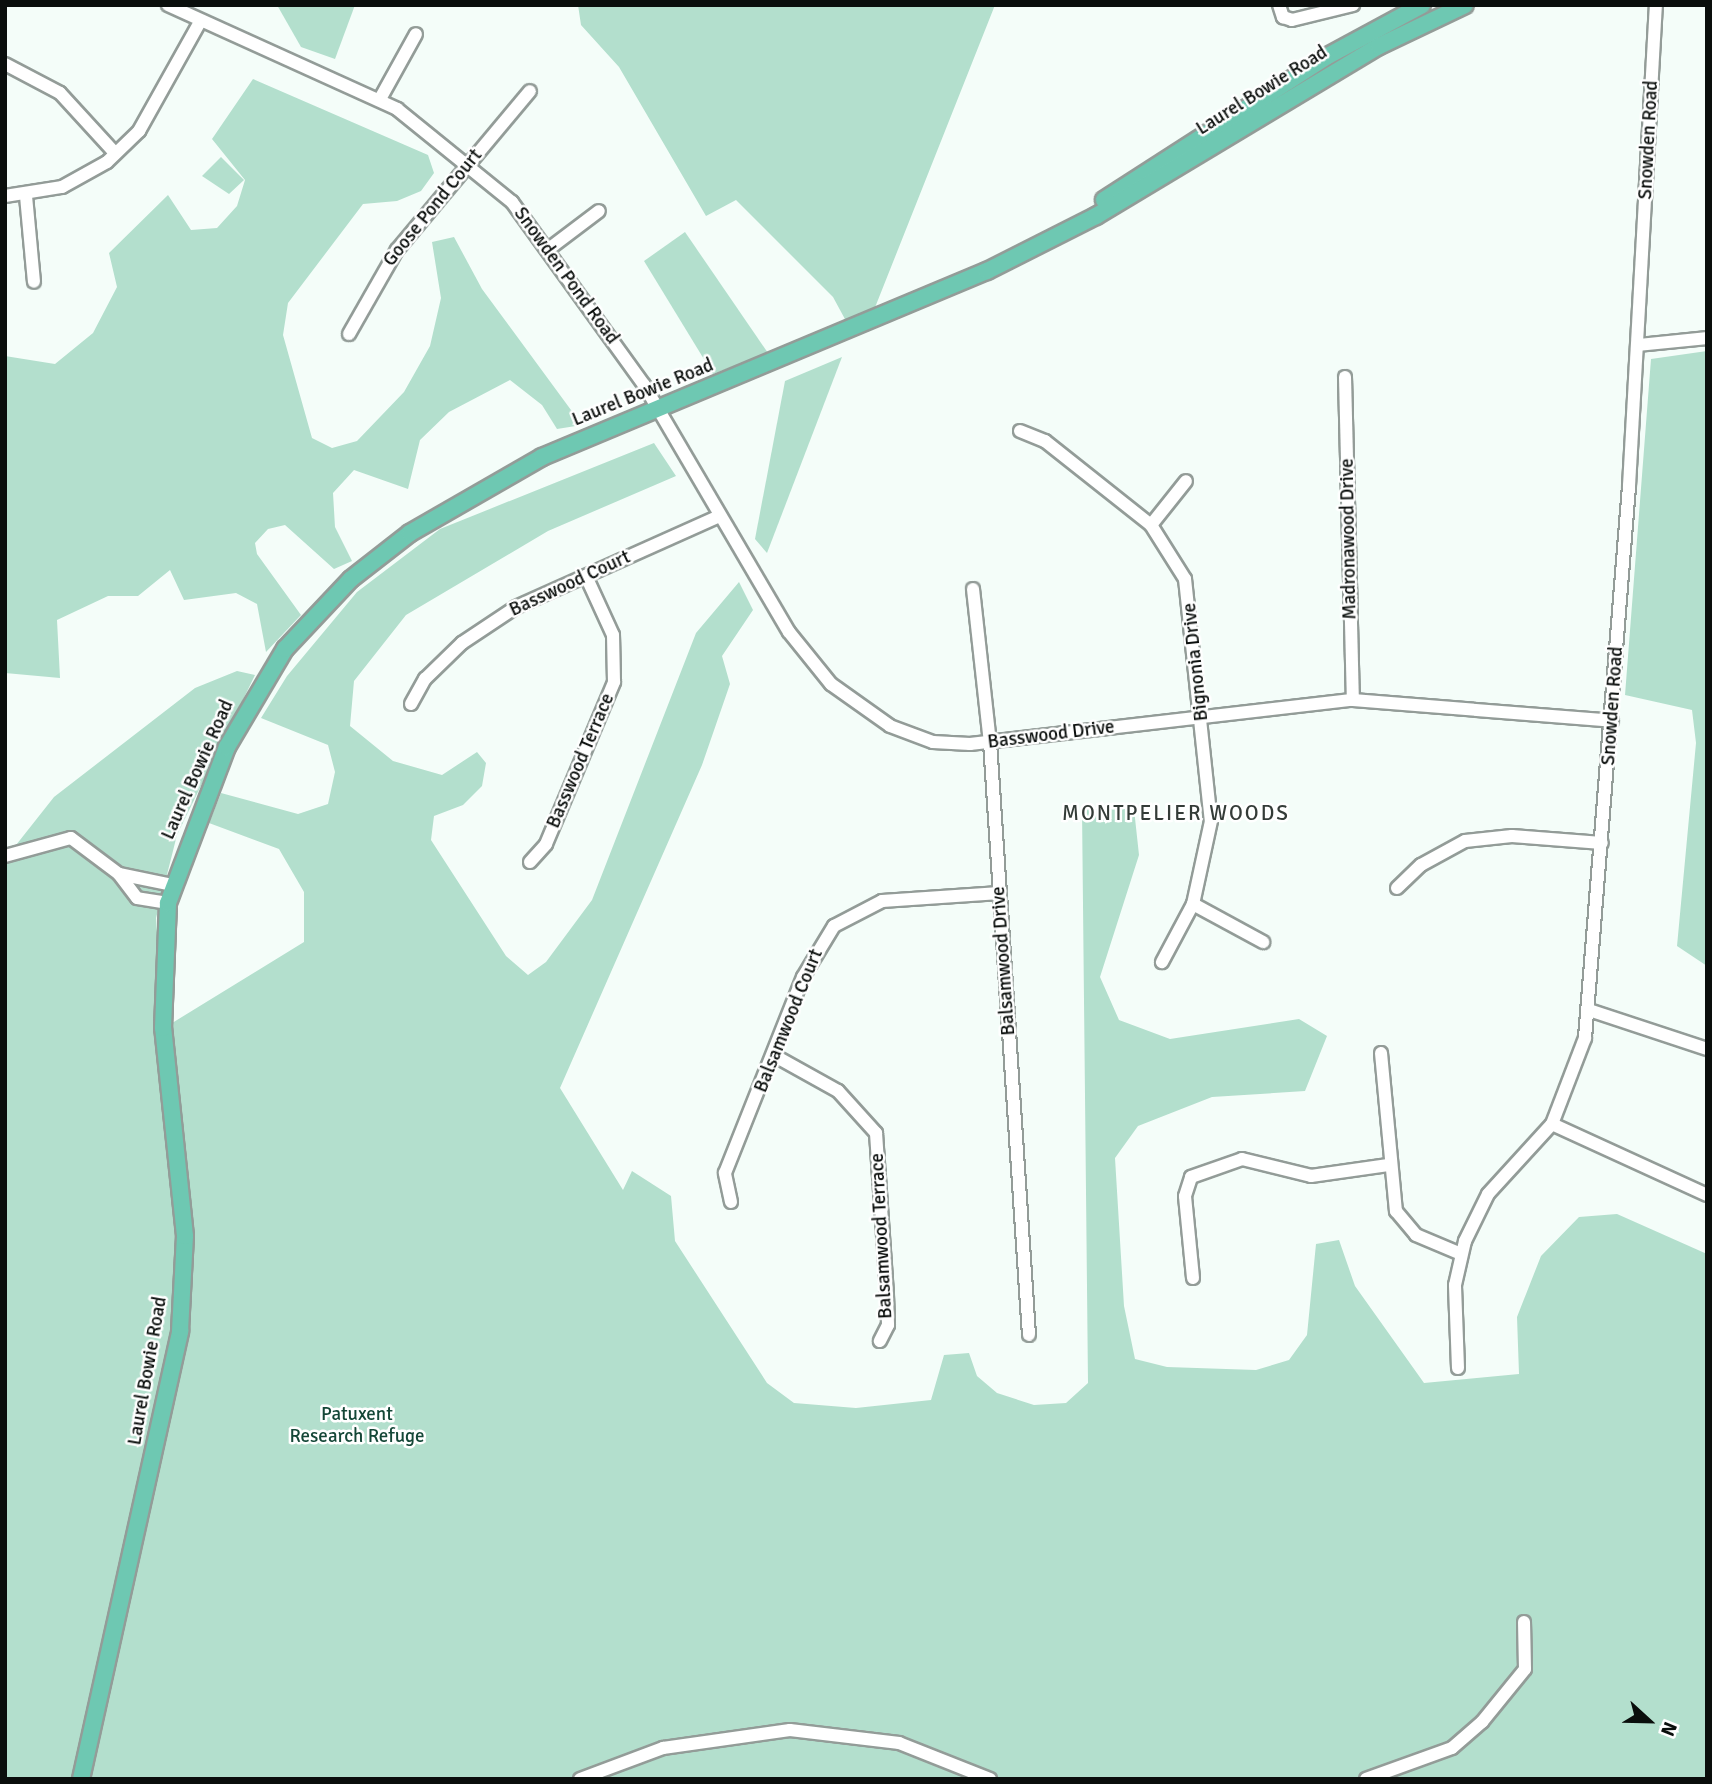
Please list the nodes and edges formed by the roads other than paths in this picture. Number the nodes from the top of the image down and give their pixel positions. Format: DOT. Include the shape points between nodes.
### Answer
graph roads {
  1 [pos="169,5"];
  2 [pos="1279,5"];
  3 [pos="1353,5"];
  4 [pos="1422,5"];
  5 [pos="1465,5"];
  6 [pos="1656,5"];
  7 [pos="200,22"];
  8 [pos="416,34"];
  9 [pos="5,64"];
  10 [pos="530,91"];
  11 [pos="380,99"];
  12 [pos="116,153"];
  13 [pos="470,163"];
  14 [pos="5,196"];
  15 [pos="26,196"];
  16 [pos="599,211"];
  17 [pos="1085,218"];
  18 [pos="550,247"];
  19 [pos="34,282"];
  20 [pos="349,334"];
  21 [pos="1707,338"];
  22 [pos="1638,345"];
  23 [pos="1345,377"];
  24 [pos="657,410"];
  25 [pos="1020,431"];
  26 [pos="1186,481"];
  27 [pos="717,517"];
  28 [pos="1151,525"];
  29 [pos="586,576"];
  30 [pos="973,589"];
  31 [pos="1353,700"];
  32 [pos="411,704"];
  33 [pos="1201,717"];
  34 [pos="1612,721"];
  35 [pos="990,742"];
  36 [pos="1602,843"];
  37 [pos="5,856"];
  38 [pos="530,862"];
  39 [pos="118,874"];
  40 [pos="172,885"];
  41 [pos="1397,888"];
  42 [pos="1000,893"];
  43 [pos="168,903"];
  44 [pos="1193,904"];
  45 [pos="1263,942"];
  46 [pos="1162,962"];
  47 [pos="1589,1010"];
  48 [pos="1707,1049"];
  49 [pos="1381,1053"];
  50 [pos="775,1056"];
  51 [pos="1552,1124"];
  52 [pos="1388,1165"];
  53 [pos="1707,1195"];
  54 [pos="731,1202"];
  55 [pos="1461,1254"];
  56 [pos="1193,1278"];
  57 [pos="1029,1335"];
  58 [pos="880,1340"];
  59 [pos="1458,1368"];
  60 [pos="1524,1622"];
  61 [pos="81,1779"];
  62 [pos="580,1779"];
  63 [pos="990,1779"];
  64 [pos="1366,1779"];
  1 -- 7 [label="street, Snowden Pond Road"];
  2 -- 3 [label="street" via="1283,17 1293,20"];
  4 -- 17 [label="main road, Laurel Bowie Road" via="1326,57"];
  5 -- 17 [label="main road, Laurel Bowie Road" via="1379,46"];
  6 -- 22 [label="street, Snowden Road"];
  7 -- 11 [label="street, Snowden Pond Road"];
  7 -- 12 [label="street" via="139,131"];
  8 -- 11 [label="street"];
  9 -- 12 [label="street" via="60,93"];
  10 -- 13 [label="street, Goose Pond Court"];
  11 -- 13 [label="street, Snowden Pond Road"];
  12 -- 15 [label="street" via="78,180"];
  13 -- 18 [label="street, Snowden Pond Road"];
  13 -- 20 [label="street, Goose Pond Court" via="386,265"];
  14 -- 15 [label="street"];
  15 -- 19 [label="street"];
  16 -- 18 [label="street"];
  17 -- 24 [label="main road, Laurel Bowie Road" via="948,290"];
  18 -- 24 [label="street, Snowden Pond Road"];
  21 -- 22 [label="street"];
  22 -- 34 [label="street, Snowden Road"];
  23 -- 31 [label="street, Madronawood Drive"];
  24 -- 27 [label="street, Basswood Drive"];
  24 -- 40 [label="main road, Laurel Bowie Road" via="542,457 458,503 351,579 285,649 248,707"];
  25 -- 28 [label="street, Bignonia Drive" via="1045,441"];
  26 -- 28 [label="street"];
  27 -- 29 [label="street, Basswood Court"];
  27 -- 35 [label="street, Basswood Drive" via="789,632 849,700 922,739"];
  28 -- 33 [label="street, Bignonia Drive" via="1185,579"];
  29 -- 32 [label="street, Basswood Court" via="516,607 462,643 425,679"];
  29 -- 38 [label="street, Basswood Terrace" via="613,635 614,682 546,844"];
  30 -- 35 [label="street, Balsamwood Drive"];
  31 -- 33 [label="street, Basswood Drive"];
  31 -- 34 [label="street, Basswood Drive"];
  33 -- 35 [label="street, Basswood Drive"];
  33 -- 44 [label="street, Bignonia Drive" via="1210,821"];
  34 -- 36 [label="street, Snowden Road"];
  35 -- 42 [label="street, Balsamwood Drive"];
  36 -- 41 [label="street" via="1512,836 1465,841 1421,865"];
  36 -- 47 [label="street, Snowden Road"];
  37 -- 39 [label="street" via="71,838"];
  39 -- 40 [label="street"];
  39 -- 43 [label="street" via="137,898"];
  40 -- 43 [label="main road, Laurel Bowie Road"];
  42 -- 50 [label="street, Balsamwood Court" via="882,901 844,917 815,951"];
  42 -- 57 [label="street, Balsamwood Drive"];
  43 -- 61 [label="main road, Laurel Bowie Road" via="163,1028 185,1236 180,1331"];
  44 -- 45 [label="street"];
  44 -- 46 [label="street, Bignonia Drive"];
  47 -- 48 [label="street"];
  47 -- 51 [label="street, Snowden Road" via="1576,1074"];
  49 -- 52 [label="street"];
  50 -- 54 [label="street, Balsamwood Court" via="725,1173"];
  50 -- 58 [label="street, Balsamwood Terrace" via="838,1091 876,1133 888,1325"];
  51 -- 53 [label="street"];
  51 -- 55 [label="street, Snowden Road" via="1488,1194"];
  52 -- 55 [label="street" via="1402,1221 1423,1239"];
  52 -- 56 [label="street" via="1311,1176 1242,1159 1197,1173 1185,1196"];
  55 -- 59 [label="street, Snowden Road" via="1455,1286"];
  60 -- 64 [label="street" via="1525,1669 1482,1722 1452,1748"];
  62 -- 63 [label="street" via="634,1754 790,1730 899,1743"];
}
